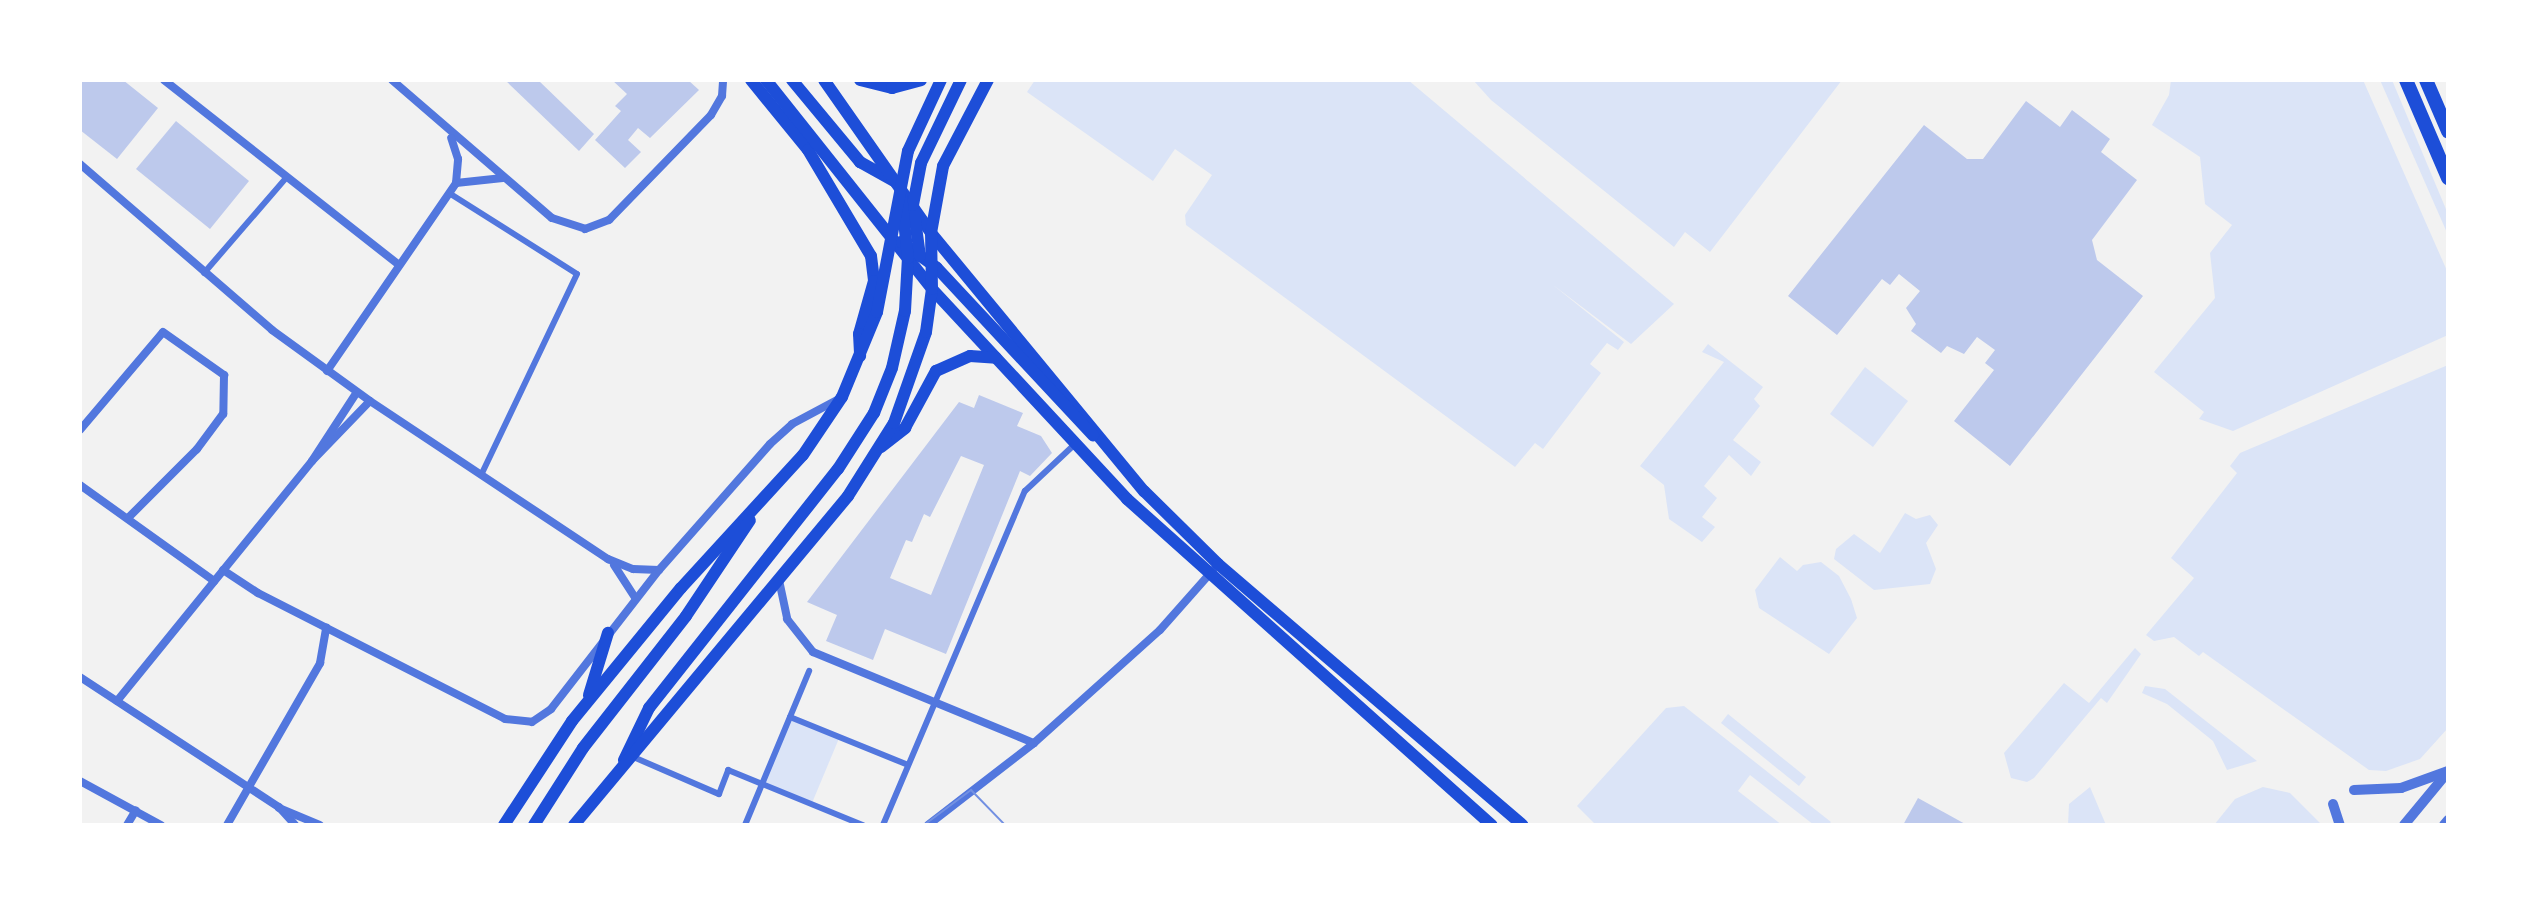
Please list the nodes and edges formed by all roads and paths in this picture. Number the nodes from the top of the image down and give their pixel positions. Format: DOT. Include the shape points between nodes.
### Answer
graph roads {
  1 [pos="164,80"];
  2 [pos="392,80"];
  3 [pos="723,80"];
  4 [pos="751,80"];
  5 [pos="766,80"];
  6 [pos="792,80"];
  7 [pos="824,80"];
  8 [pos="860,80"];
  9 [pos="921,80"];
  10 [pos="941,80"];
  11 [pos="961,80"];
  12 [pos="988,80"];
  13 [pos="2406,80"];
  14 [pos="2426,80"];
  15 [pos="2448,131"];
  16 [pos="448,133"];
  17 [pos="80,164"];
  18 [pos="943,166"];
  19 [pos="286,178"];
  20 [pos="503,178"];
  21 [pos="2448,178"];
  22 [pos="918,179"];
  23 [pos="456,183"];
  24 [pos="899,183"];
  25 [pos="449,193"];
  26 [pos="913,205"];
  27 [pos="931,233"];
  28 [pos="891,237"];
  29 [pos="911,251"];
  30 [pos="931,263"];
  31 [pos="399,265"];
  32 [pos="204,273"];
  33 [pos="932,289"];
  34 [pos="861,358"];
  35 [pos="996,358"];
  36 [pos="327,371"];
  37 [pos="357,392"];
  38 [pos="842,397"];
  39 [pos="370,401"];
  40 [pos="80,430"];
  41 [pos="1102,440"];
  42 [pos="1075,444"];
  43 [pos="880,448"];
  44 [pos="312,461"];
  45 [pos="481,475"];
  46 [pos="80,485"];
  47 [pos="762,500"];
  48 [pos="129,517"];
  49 [pos="608,559"];
  50 [pos="1218,564"];
  51 [pos="223,570"];
  52 [pos="659,570"];
  53 [pos="1208,576"];
  54 [pos="779,580"];
  55 [pos="214,581"];
  56 [pos="636,599"];
  57 [pos="326,628"];
  58 [pos="608,633"];
  59 [pos="809,671"];
  60 [pos="80,677"];
  61 [pos="936,700"];
  62 [pos="117,701"];
  63 [pos="587,702"];
  64 [pos="790,717"];
  65 [pos="1034,743"];
  66 [pos="627,760"];
  67 [pos="908,765"];
  68 [pos="2448,771"];
  69 [pos="80,781"];
  70 [pos="763,784"];
  71 [pos="250,789"];
  72 [pos="2354,790"];
  73 [pos="2333,804"];
  74 [pos="279,807"];
  75 [pos="136,810"];
  76 [pos="2448,820"];
  77 [pos="1484,823"];
  78 [pos="127,825"];
  79 [pos="161,825"];
  80 [pos="227,825"];
  81 [pos="295,825"];
  82 [pos="320,825"];
  83 [pos="504,825"];
  84 [pos="534,825"];
  85 [pos="574,825"];
  86 [pos="745,825"];
  87 [pos="863,825"];
  88 [pos="883,825"];
  89 [pos="928,825"];
  90 [pos="1522,825"];
  91 [pos="2340,825"];
  92 [pos="2404,825"];
  93 [pos="2444,825"];
  1 -- 19 [label="street"];
  2 -- 16 [label="street"];
  3 -- 20 [label="street" via="716,109 601,225 585,229 559,224"];
  4 -- 34 [label="main road" via="808,150 871,256 874,281 859,334"];
  5 -- 28 [label="main road"];
  6 -- 24 [label="main road" via="860,162"];
  7 -- 24 [label="main road"];
  8 -- 9 [label="main road" via="892,88"];
  10 -- 24 [label="main road" via="916,128"];
  11 -- 22 [label="main road" via="928,144"];
  12 -- 18 [label="main road"];
  13 -- 21 [label="highway"];
  14 -- 15 [label="highway"];
  16 -- 20 [label="street"];
  16 -- 23 [label="street" via="458,159"];
  17 -- 32 [label="street"];
  18 -- 22 [label="main road"];
  18 -- 27 [label="main road"];
  19 -- 31 [label="street"];
  19 -- 32 [label="street"];
  20 -- 23 [label="street"];
  22 -- 24 [label="main road"];
  22 -- 26 [label="main road"];
  23 -- 25 [label="street"];
  24 -- 26 [label="main road"];
  24 -- 28 [label="main road"];
  24 -- 29 [label="main road"];
  25 -- 31 [label="street"];
  25 -- 45 [label="street" via="577,274"];
  26 -- 27 [label="main road"];
  26 -- 29 [label="main road"];
  27 -- 30 [label="main road"];
  27 -- 41 [label="main road"];
  28 -- 29 [label="main road"];
  28 -- 34 [label="main road" via="884,286"];
  29 -- 30 [label="main road"];
  29 -- 33 [label="main road"];
  29 -- 66 [label="main road" via="899,345 863,432 649,708"];
  30 -- 33 [label="main road"];
  30 -- 41 [label="main road" via="1070,416"];
  31 -- 36 [label="street"];
  32 -- 36 [label="street"];
  33 -- 35 [label="main road"];
  33 -- 43 [label="main road" via="913,379"];
  34 -- 38 [label="main road"];
  35 -- 42 [label="main road"];
  35 -- 43 [label="main road" via="970,356 936,371 905,428"];
  36 -- 37 [label="street"];
  37 -- 39 [label="street"];
  37 -- 44 [label="street"];
  38 -- 47 [label="main road" via="803,455"];
  38 -- 52 [label="street" via="775,438"];
  39 -- 44 [label="street"];
  39 -- 45 [label="street"];
  40 -- 48 [label="street" via="163,332 224,375 223,414 197,449"];
  41 -- 50 [label="main road"];
  42 -- 53 [label="main road"];
  42 -- 61 [label="street" via="1025,491"];
  43 -- 54 [label="main road"];
  44 -- 51 [label="street"];
  45 -- 49 [label="street"];
  46 -- 48 [label="street"];
  47 -- 63 [label="main road"];
  47 -- 84 [label="main road" via="711,581 599,726"];
  48 -- 55 [label="street"];
  49 -- 52 [label="street" via="633,569"];
  49 -- 56 [label="street"];
  50 -- 53 [label="street"];
  50 -- 90 [label="main road"];
  51 -- 55 [label="street"];
  51 -- 57 [label="street"];
  52 -- 56 [label="street"];
  53 -- 65 [label="street" via="1160,630"];
  53 -- 77 [label="main road" via="1413,751"];
  54 -- 61 [label="street" via="787,619 813,652"];
  54 -- 66 [label="main road"];
  55 -- 62 [label="street"];
  56 -- 58 [label="street"];
  57 -- 58 [label="street" via="512,722 532,722 551,709"];
  57 -- 71 [label="street" via="320,663"];
  58 -- 63 [label="main road"];
  59 -- 64 [label="street"];
  60 -- 62 [label="street"];
  61 -- 65 [label="street"];
  61 -- 67 [label="street"];
  62 -- 71 [label="street"];
  63 -- 83 [label="main road"];
  64 -- 67 [label="street"];
  64 -- 70 [label="street"];
  65 -- 89 [label="street"];
  66 -- 70 [label="street" via="719,794 728,770"];
  66 -- 85 [label="main road"];
  67 -- 88 [label="street"];
  68 -- 72 [label="street" via="2401,788"];
  68 -- 92 [label="street"];
  69 -- 75 [label="street"];
  70 -- 86 [label="street"];
  70 -- 87 [label="street"];
  71 -- 74 [label="street"];
  71 -- 80 [label="street"];
  73 -- 91 [label="street"];
  74 -- 81 [label="street"];
  74 -- 82 [label="street"];
  75 -- 78 [label="street"];
  75 -- 79 [label="street"];
  76 -- 93 [label="street"];
}
